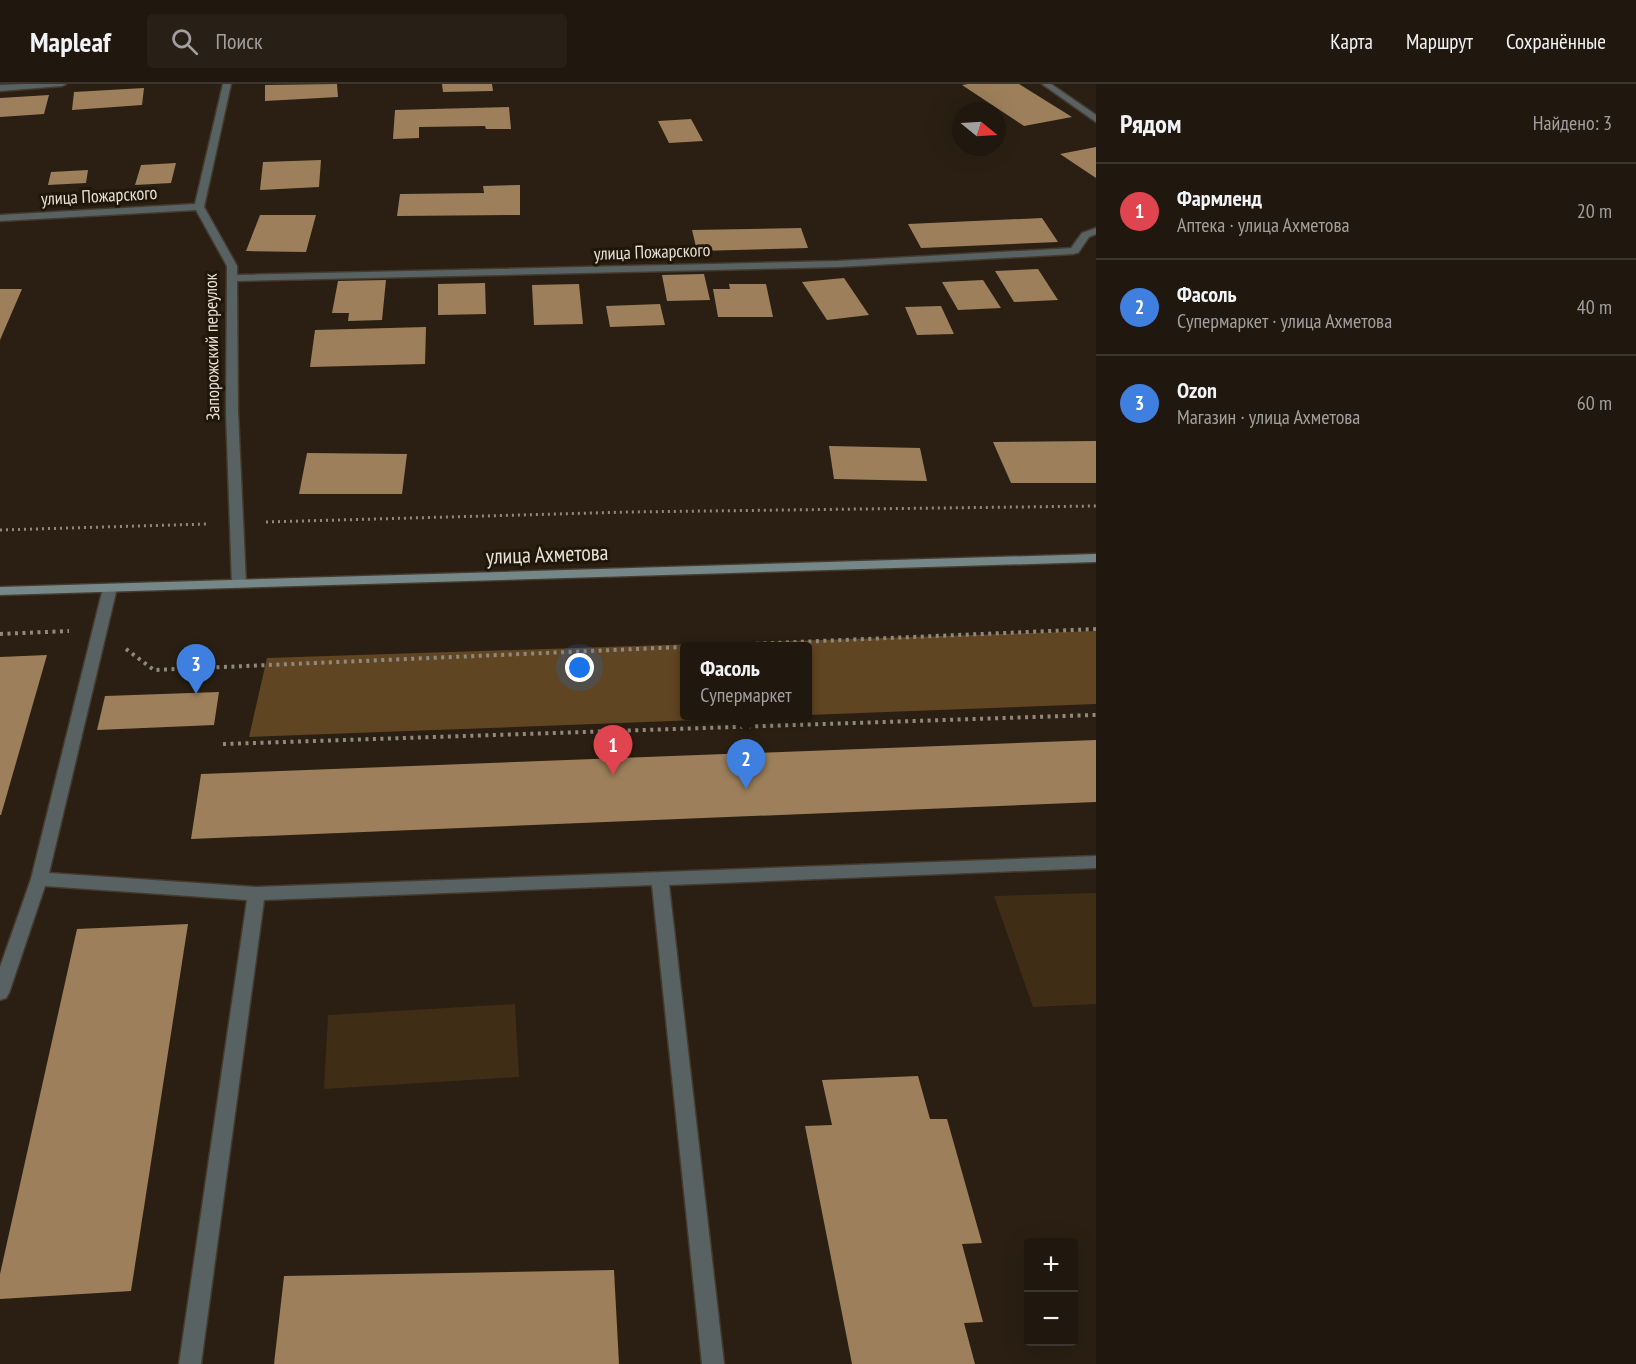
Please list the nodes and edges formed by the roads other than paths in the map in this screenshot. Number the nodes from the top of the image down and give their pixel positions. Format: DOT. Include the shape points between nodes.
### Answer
graph roads {
  1 [pos="62,84"];
  2 [pos="227,84"];
  3 [pos="1046,84"];
  4 [pos="0,88"];
  5 [pos="1096,119"];
  6 [pos="199,207"];
  7 [pos="0,218"];
  8 [pos="1096,231"];
  9 [pos="232,278"];
  10 [pos="1096,558"];
  11 [pos="239,584"];
  12 [pos="110,588"];
  13 [pos="0,591"];
  14 [pos="1096,862"];
  15 [pos="660,878"];
  16 [pos="39,879"];
  17 [pos="256,894"];
  18 [pos="0,993"];
  19 [pos="190,1364"];
  20 [pos="713,1364"];
  1 -- 4 [label="street"];
  2 -- 6 [label="street"];
  3 -- 5 [label="street"];
  6 -- 7 [label="street, улица Пожарского"];
  6 -- 9 [label="street, Запорожский переулок" via="232,266"];
  8 -- 9 [label="street, улица Пожарского" via="1085,235 1074,251 838,264"];
  9 -- 11 [label="street, Запорожский переулок" via="232,412"];
  10 -- 11 [label="main road, улица Ахметова"];
  11 -- 12 [label="main road, улица Ахметова"];
  12 -- 13 [label="main road, улица Ахметова"];
  12 -- 16 [label="street"];
  14 -- 15 [label="street"];
  15 -- 17 [label="street"];
  15 -- 20 [label="street"];
  16 -- 17 [label="street"];
  16 -- 18 [label="street"];
  17 -- 19 [label="street"];
}
